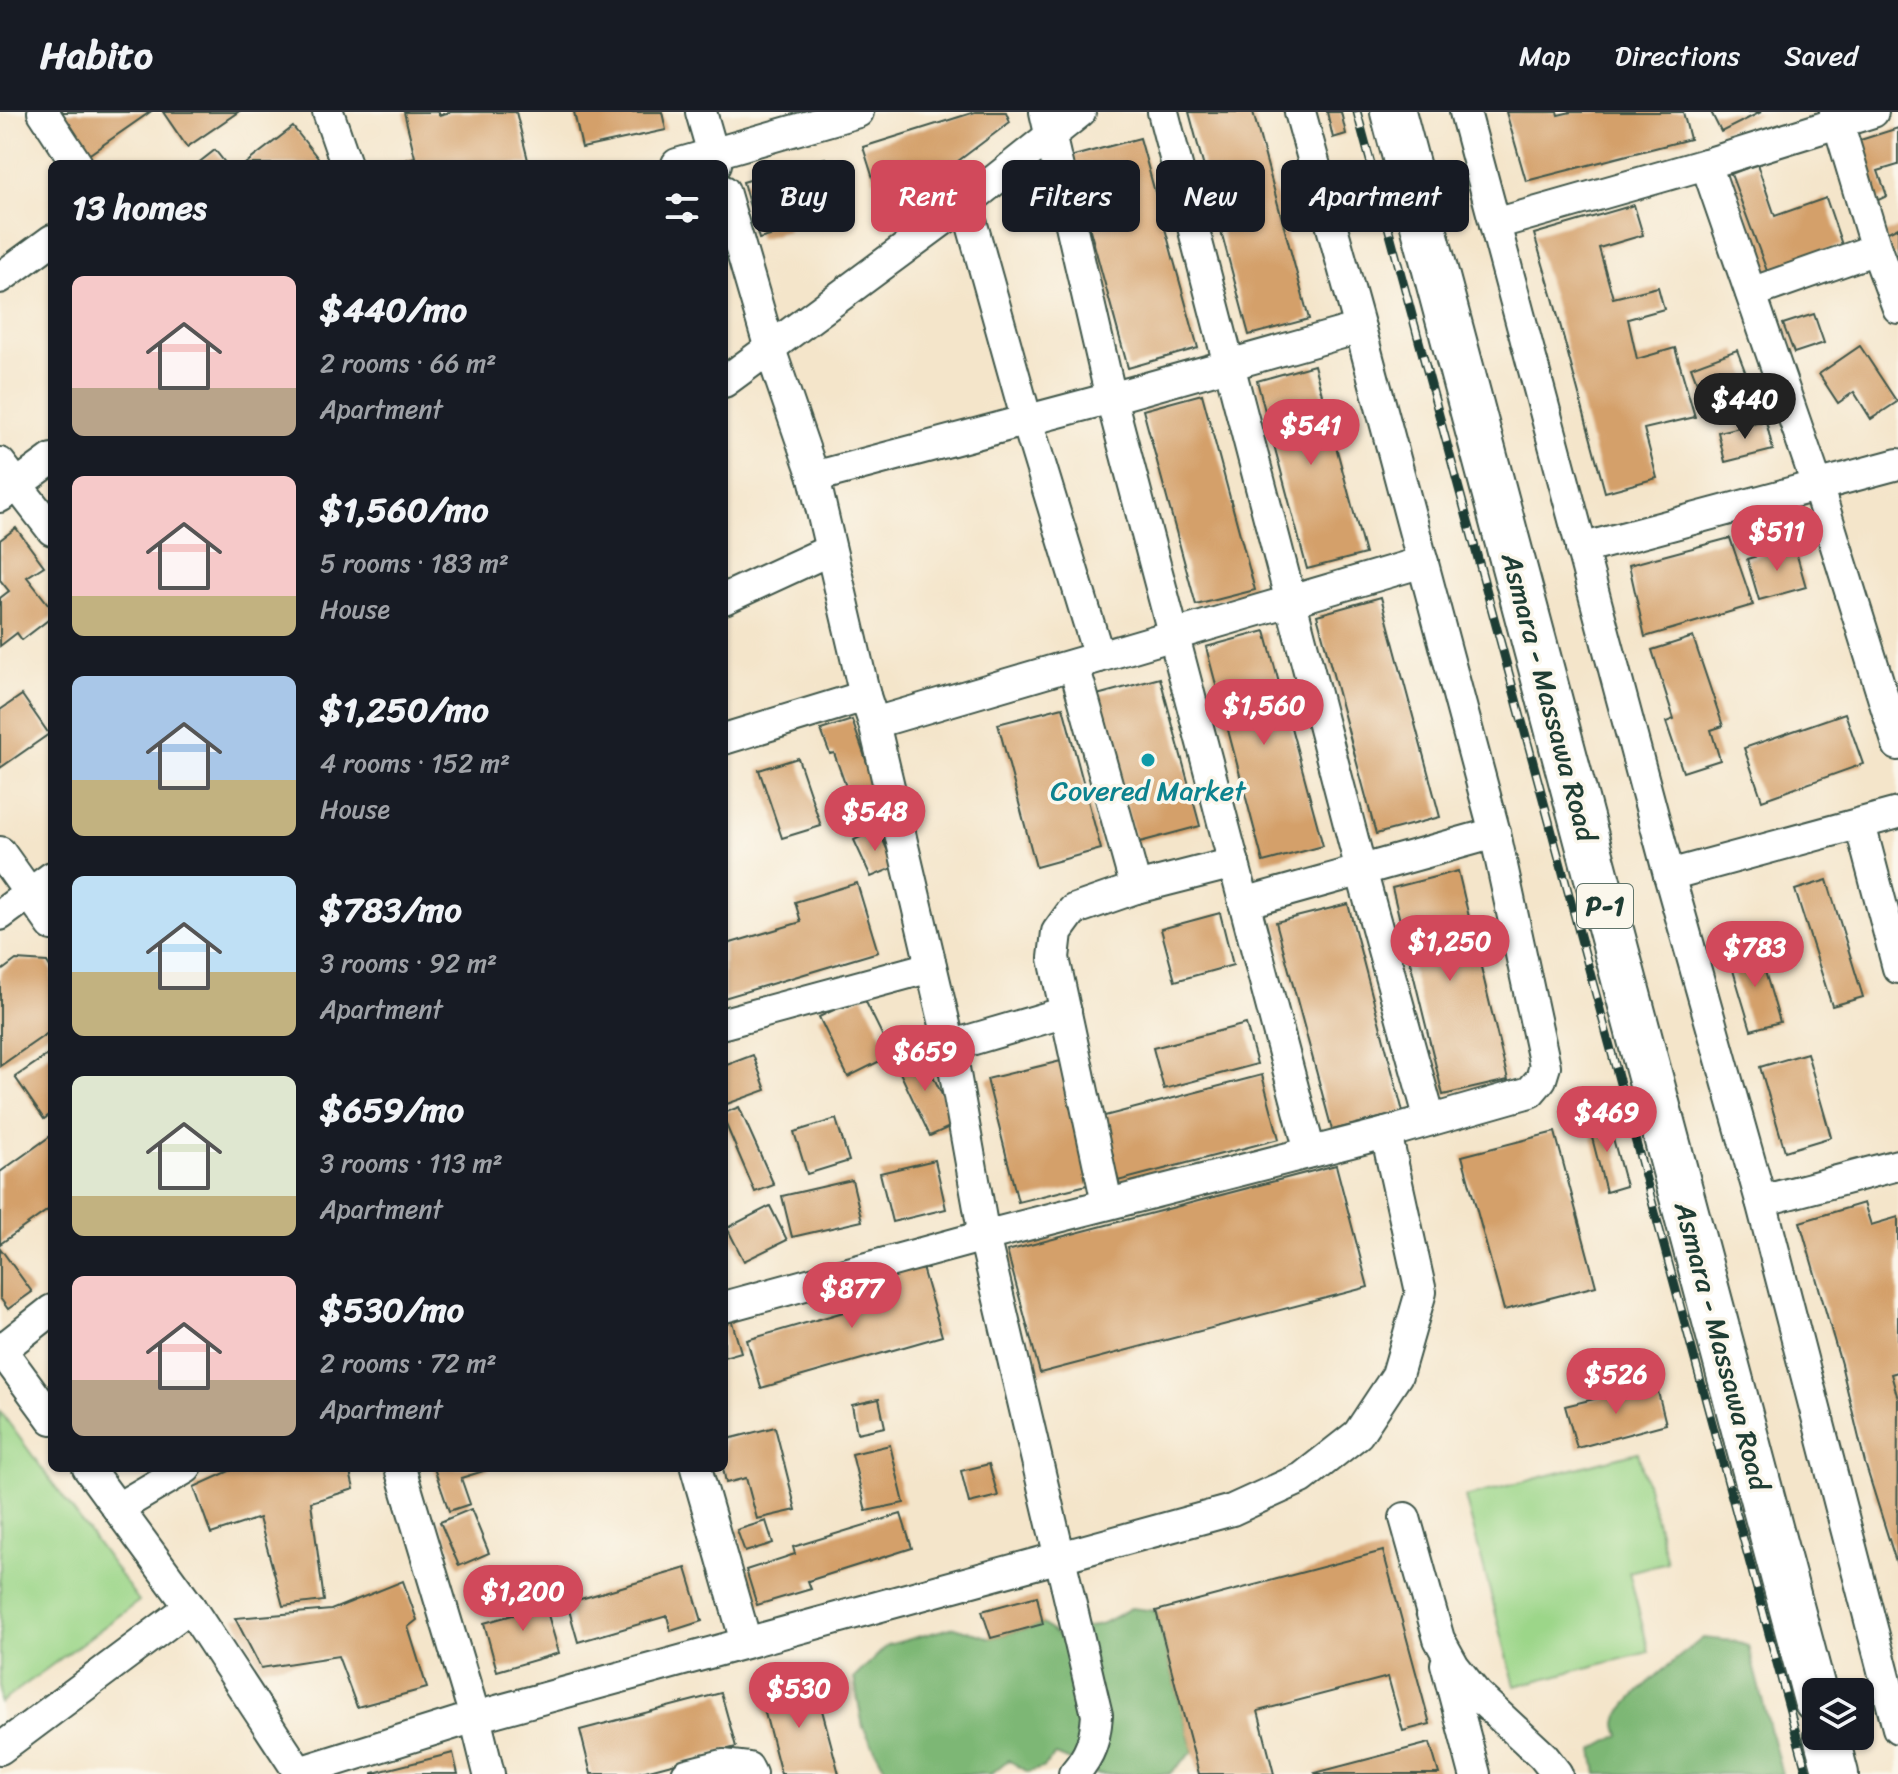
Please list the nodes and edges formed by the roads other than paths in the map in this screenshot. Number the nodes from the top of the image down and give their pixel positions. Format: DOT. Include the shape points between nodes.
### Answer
graph roads {
  1 [pos="43,112"];
  2 [pos="328,112"];
  3 [pos="701,112"];
  4 [pos="858,112"];
  5 [pos="1080,112"];
  6 [pos="1163,112"];
  7 [pos="1300,112"];
  8 [pos="1393,112"];
  9 [pos="1465,112"];
  10 [pos="1873,112"];
  11 [pos="1836,117"];
  12 [pos="1048,123"];
  13 [pos="715,159"];
  14 [pos="74,160"];
  15 [pos="345,160"];
  16 [pos="1706,164"];
  17 [pos="986,183"];
  18 [pos="728,205"];
  19 [pos="1495,224"];
  20 [pos="927,232"];
  21 [pos="974,232"];
  22 [pos="48,243"];
  23 [pos="1876,249"];
  24 [pos="0,278"];
  25 [pos="1751,293"];
  26 [pos="1898,308"];
  27 [pos="1360,328"];
  28 [pos="770,349"];
  29 [pos="1230,365"];
  30 [pos="728,379"];
  31 [pos="1111,398"];
  32 [pos="1027,421"];
  33 [pos="48,461"];
  34 [pos="1898,464"];
  35 [pos="814,477"];
  36 [pos="6,481"];
  37 [pos="1817,485"];
  38 [pos="48,526"];
  39 [pos="1581,549"];
  40 [pos="830,550"];
  41 [pos="1423,562"];
  42 [pos="728,597"];
  43 [pos="1292,600"];
  44 [pos="1173,635"];
  45 [pos="1087,661"];
  46 [pos="869,710"];
  47 [pos="728,729"];
  48 [pos="1898,745"];
  49 [pos="1898,813"];
  50 [pos="1860,824"];
  51 [pos="1495,833"];
  52 [pos="0,852"];
  53 [pos="1234,863"];
  54 [pos="1361,870"];
  55 [pos="1669,875"];
  56 [pos="41,885"];
  57 [pos="1136,888"];
  58 [pos="1244,903"];
  59 [pos="48,910"];
  60 [pos="0,915"];
  61 [pos="931,967"];
  62 [pos="1898,968"];
  63 [pos="1066,1012"];
  64 [pos="728,1022"];
  65 [pos="950,1046"];
  66 [pos="1430,1120"];
  67 [pos="1386,1133"];
  68 [pos="1310,1152"];
  69 [pos="1898,1165"];
  70 [pos="1761,1201"];
  71 [pos="1107,1203"];
  72 [pos="984,1236"];
  73 [pos="728,1306"];
  74 [pos="48,1313"];
  75 [pos="0,1349"];
  76 [pos="48,1414"];
  77 [pos="91,1472"];
  78 [pos="179,1472"];
  79 [pos="401,1472"];
  80 [pos="697,1472"];
  81 [pos="118,1508"];
  82 [pos="1405,1518"];
  83 [pos="1059,1557"];
  84 [pos="190,1607"];
  85 [pos="1439,1639"];
  86 [pos="746,1642"];
  87 [pos="1891,1671"];
  88 [pos="1810,1678"];
  89 [pos="475,1717"];
  90 [pos="1898,1728"];
  91 [pos="0,1749"];
  92 [pos="1830,1750"];
  93 [pos="300,1773"];
  94 [pos="489,1774"];
  95 [pos="687,1774"];
  96 [pos="751,1774"];
  97 [pos="1074,1774"];
  98 [pos="1475,1774"];
  99 [pos="1557,1774"];
  100 [pos="1836,1774"];
  1 -- 14 [label="street"];
  2 -- 15 [label="street"];
  3 -- 13 [label="street"];
  4 -- 13 [label="street"];
  5 -- 12 [label="street"];
  6 -- 29 [label="street"];
  7 -- 27 [label="street"];
  8 -- 88 [label="highway, Asmara - Massawa Road / P-1"];
  9 -- 19 [label="street"];
  10 -- 11 [label="street"];
  11 -- 16 [label="street"];
  11 -- 23 [label="street"];
  12 -- 17 [label="street"];
  12 -- 31 [label="street"];
  16 -- 19 [label="street"];
  16 -- 25 [label="street"];
  18 -- 28 [label="street"];
  19 -- 39 [label="street"];
  20 -- 28 [label="street"];
  21 -- 32 [label="street"];
  22 -- 24 [label="street"];
  23 -- 25 [label="street"];
  23 -- 26 [label="street"];
  25 -- 37 [label="street"];
  27 -- 29 [label="street"];
  27 -- 41 [label="street"];
  28 -- 30 [label="street"];
  28 -- 35 [label="street"];
  29 -- 31 [label="street"];
  29 -- 43 [label="street"];
  31 -- 32 [label="street"];
  31 -- 44 [label="street"];
  32 -- 35 [label="street"];
  32 -- 45 [label="street"];
  33 -- 36 [label="street"];
  34 -- 37 [label="street"];
  35 -- 40 [label="street"];
  36 -- 38 [label="street"];
  37 -- 39 [label="street"];
  37 -- 48 [label="street"];
  39 -- 55 [label="street"];
  40 -- 42 [label="street"];
  40 -- 46 [label="street"];
  41 -- 43 [label="street"];
  41 -- 51 [label="street"];
  43 -- 44 [label="street"];
  43 -- 54 [label="street"];
  44 -- 45 [label="street"];
  44 -- 53 [label="street"];
  45 -- 46 [label="street"];
  45 -- 57 [label="street"];
  46 -- 47 [label="street"];
  46 -- 61 [label="street"];
  49 -- 50 [label="street"];
  50 -- 55 [label="street"];
  50 -- 62 [label="street"];
  51 -- 54 [label="street"];
  51 -- 66 [label="street" via="1545,1066 1530,1092"];
  52 -- 56 [label="street"];
  53 -- 57 [label="street"];
  53 -- 58 [label="street"];
  54 -- 58 [label="street"];
  54 -- 66 [label="street"];
  55 -- 70 [label="street"];
  56 -- 59 [label="street"];
  56 -- 60 [label="street"];
  57 -- 63 [label="street" via="1073,910 1057,932 1054,958"];
  58 -- 68 [label="street"];
  61 -- 64 [label="street"];
  61 -- 65 [label="street"];
  63 -- 65 [label="street"];
  63 -- 71 [label="street"];
  65 -- 72 [label="street"];
  66 -- 67 [label="street"];
  67 -- 68 [label="street"];
  67 -- 83 [label="street" via="1421,1292 1397,1375 1358,1434 1302,1478 1232,1510"];
  68 -- 71 [label="street"];
  69 -- 70 [label="street"];
  70 -- 87 [label="street"];
  71 -- 72 [label="street"];
  72 -- 73 [label="street"];
  72 -- 83 [label="street"];
  74 -- 75 [label="street"];
  75 -- 76 [label="street"];
  77 -- 81 [label="street"];
  78 -- 81 [label="street"];
  79 -- 89 [label="street"];
  80 -- 86 [label="street"];
  81 -- 84 [label="street"];
  82 -- 85 [label="street"];
  83 -- 86 [label="street"];
  83 -- 97 [label="street" via="1097,1715 1095,1736"];
  84 -- 91 [label="street"];
  84 -- 93 [label="street"];
  85 -- 98 [label="street"];
  85 -- 99 [label="street" via="1477,1695"];
  86 -- 89 [label="street"];
  87 -- 90 [label="street"];
  89 -- 93 [label="street"];
  89 -- 94 [label="street"];
  92 -- 100 [label="highway"];
  95 -- 96 [label="street" via="723,1765 748,1768"];
}
